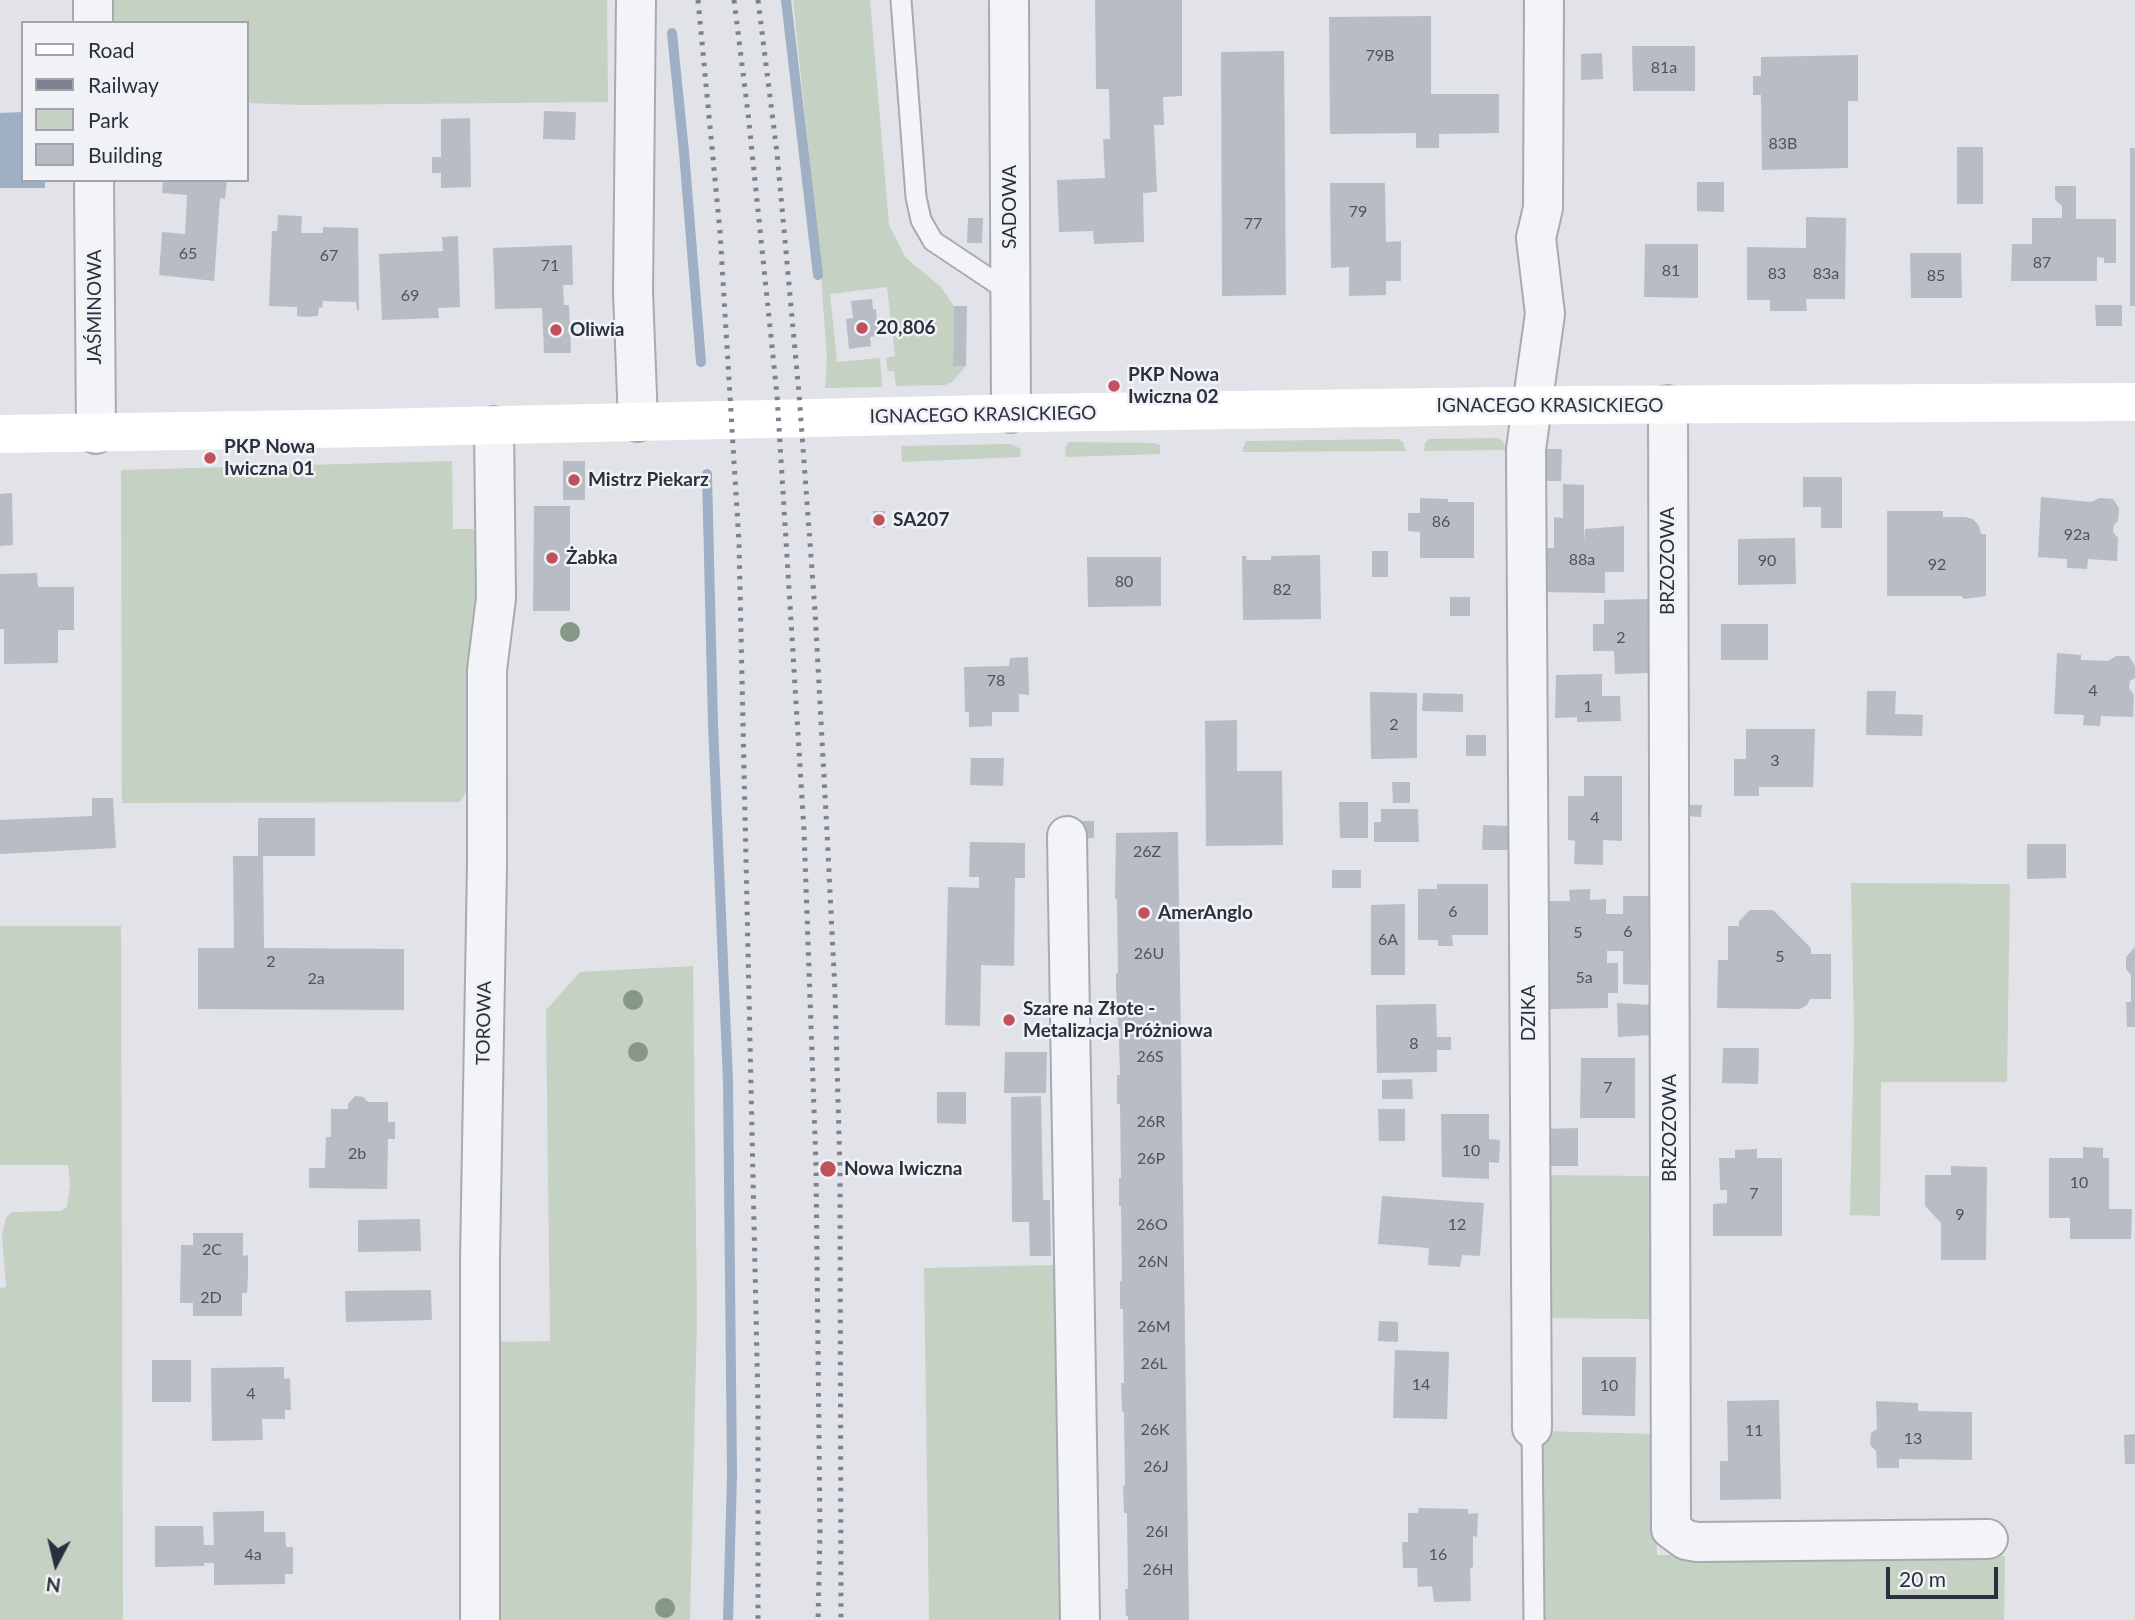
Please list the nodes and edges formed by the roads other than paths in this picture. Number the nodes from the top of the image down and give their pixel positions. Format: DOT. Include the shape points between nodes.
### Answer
graph roads {
  1 [pos="93,0"];
  2 [pos="636,0"];
  3 [pos="901,0"];
  4 [pos="1009,0"];
  5 [pos="1544,0"];
  6 [pos="93,21"];
  7 [pos="94,182"];
  8 [pos="1011,293"];
  9 [pos="2135,402"];
  10 [pos="1668,405"];
  11 [pos="1532,406"];
  12 [pos="1011,413"];
  13 [pos="638,422"];
  14 [pos="494,426"];
  15 [pos="96,433"];
  16 [pos="0,434"];
  17 [pos="1067,836"];
  18 [pos="1532,1428"];
  19 [pos="1988,1539"];
  20 [pos="480,1620"];
  21 [pos="1080,1620"];
  22 [pos="1534,1620"];
  1 -- 6 [label="street"];
  2 -- 13 [label="street" via="632,292"];
  3 -- 8 [label="lane" via="921,220 933,241"];
  4 -- 8 [label="street, SADOWA"];
  5 -- 11 [label="street, DZIKA" via="1543,208 1536,238 1545,314"];
  7 -- 15 [label="street, JAŚMINOWA"];
  8 -- 12 [label="street, SADOWA"];
  9 -- 10 [label="street, IGNACEGO KRASICKIEGO"];
  10 -- 11 [label="street, IGNACEGO KRASICKIEGO"];
  10 -- 19 [label="street, BRZOZOWA" via="1671,1529 1697,1542"];
  11 -- 12 [label="street, IGNACEGO KRASICKIEGO"];
  11 -- 18 [label="street, DZIKA" via="1526,449"];
  12 -- 13 [label="street, IGNACEGO KRASICKIEGO"];
  13 -- 14 [label="street, IGNACEGO KRASICKIEGO"];
  14 -- 15 [label="street, IGNACEGO KRASICKIEGO"];
  14 -- 20 [label="street, TOROWA" via="496,598 487,670"];
  15 -- 16 [label="street, IGNACEGO KRASICKIEGO"];
  17 -- 21 [label="street"];
  18 -- 22 [label="lane, DZIKA"];
}
